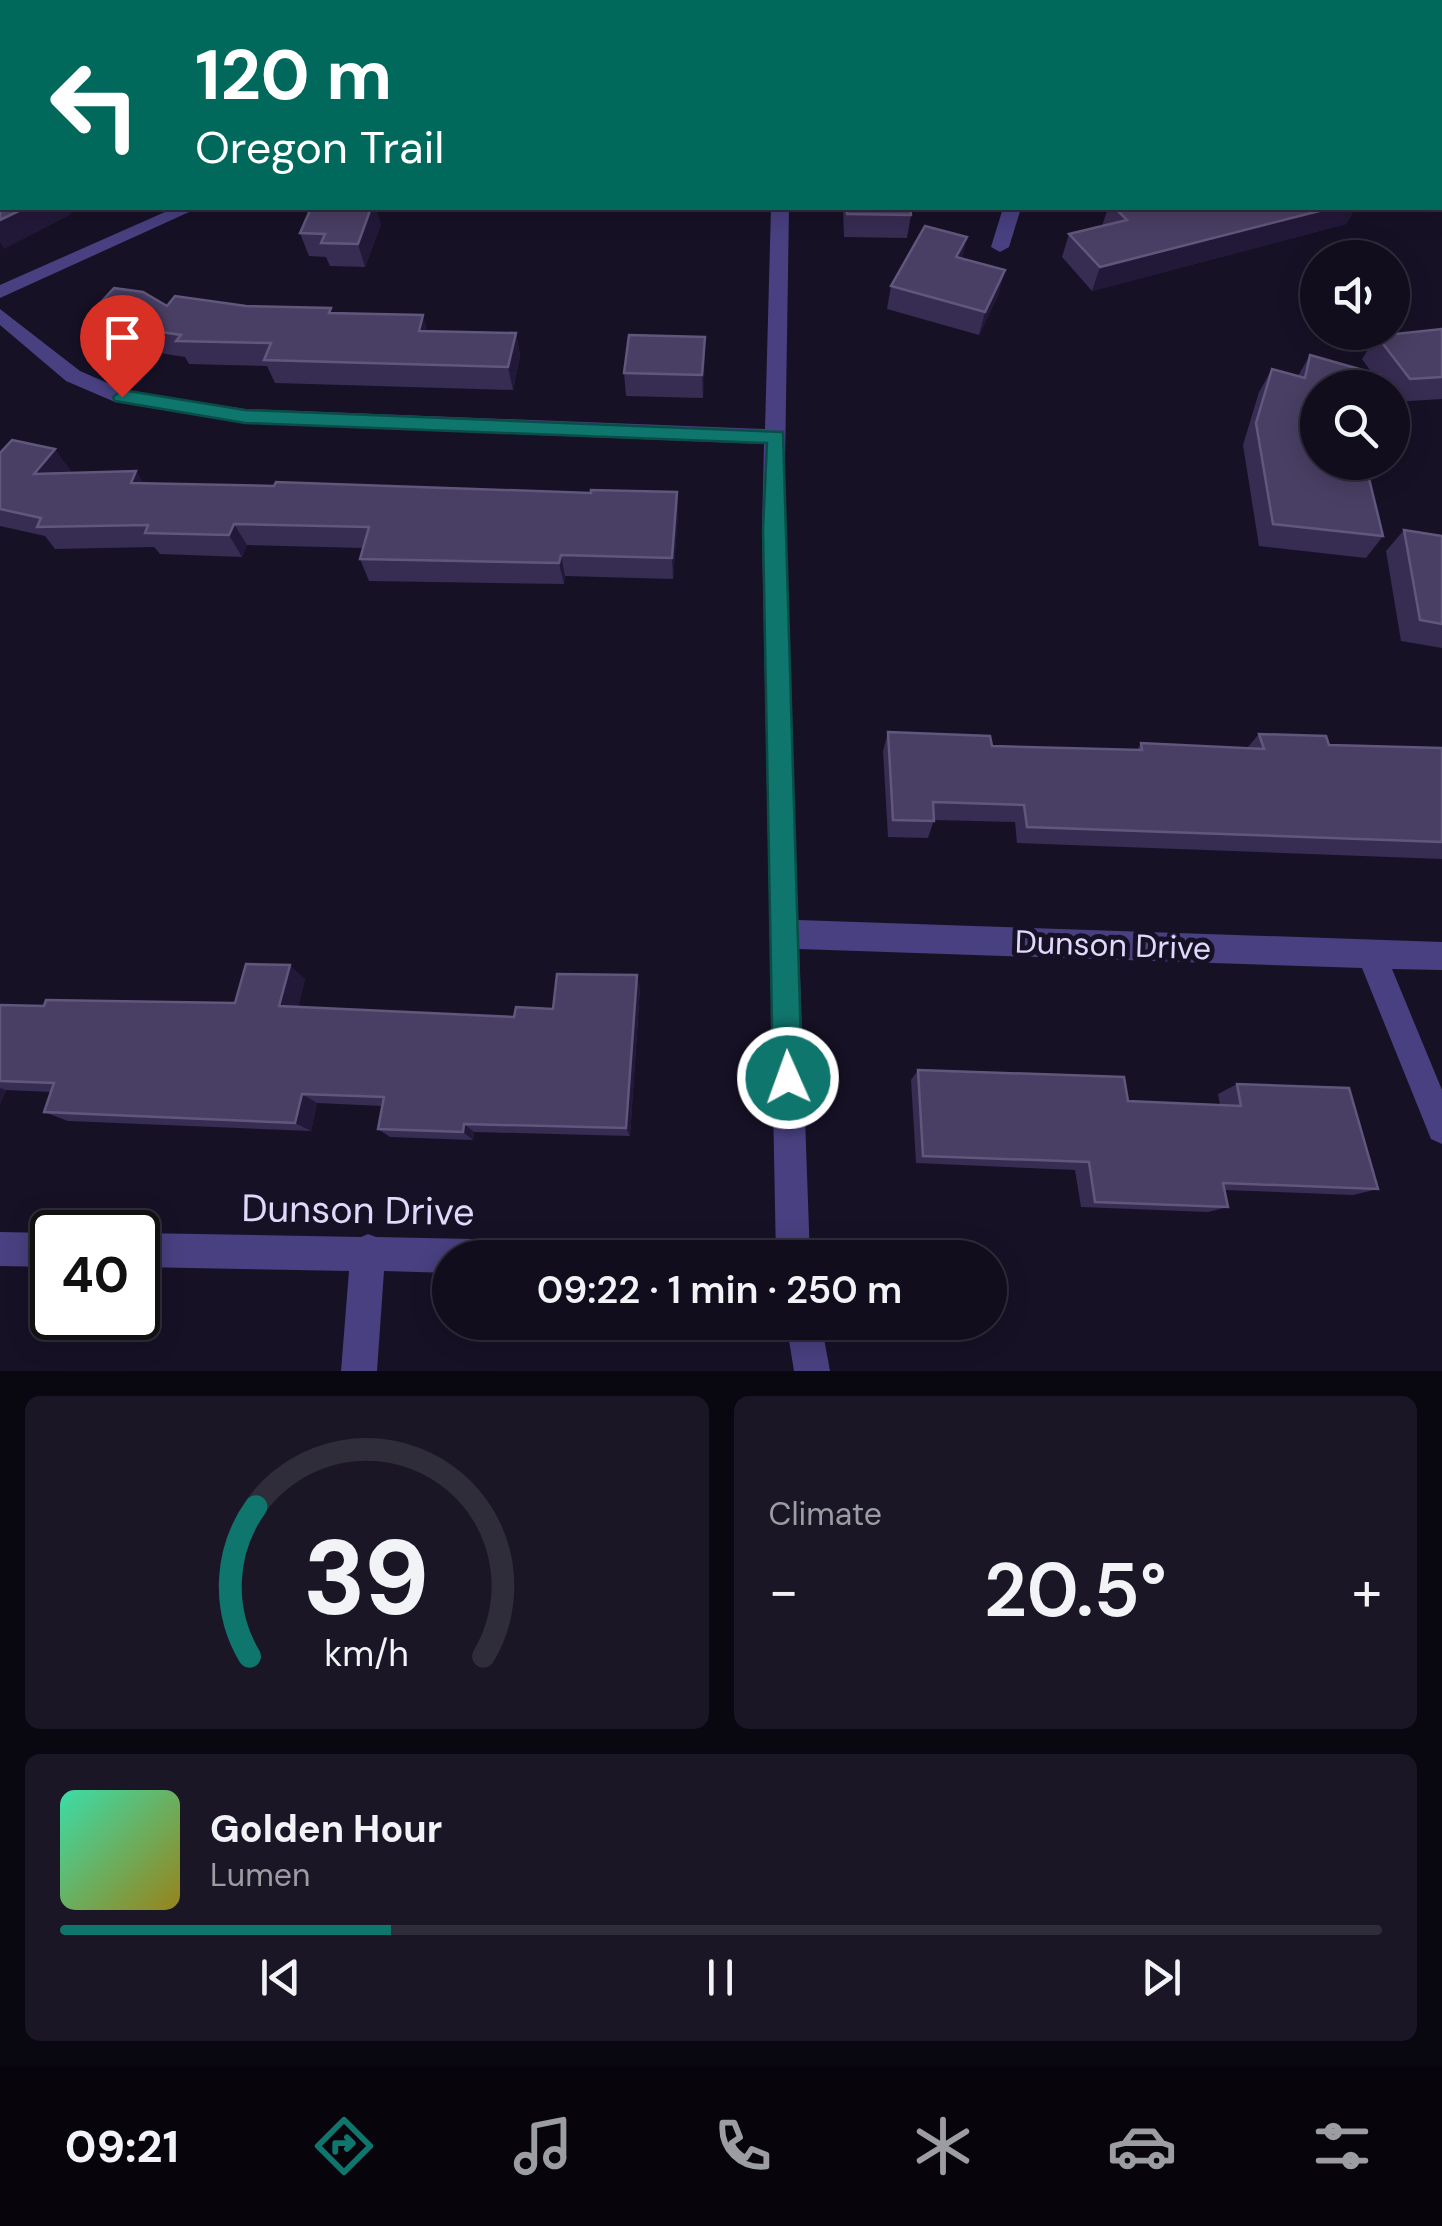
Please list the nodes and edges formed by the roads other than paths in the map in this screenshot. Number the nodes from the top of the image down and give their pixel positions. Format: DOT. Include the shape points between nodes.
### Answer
graph roads {
  1 [pos="182,210"];
  2 [pos="780,210"];
  3 [pos="1011,210"];
  4 [pos="1000,246"];
  5 [pos="0,292"];
  6 [pos="0,316"];
  7 [pos="776,437"];
  8 [pos="783,934"];
  9 [pos="1371,954"];
  10 [pos="1442,956"];
  11 [pos="1442,1128"];
  12 [pos="792,1240"];
  13 [pos="0,1249"];
  14 [pos="30,1250"];
  15 [pos="160,1250"];
  16 [pos="368,1251"];
  17 [pos="432,1253"];
  18 [pos="806,1340"];
  19 [pos="359,1371"];
  20 [pos="812,1371"];
  1 -- 5 [label="street"];
  2 -- 7 [label="street"];
  3 -- 4 [label="street"];
  6 -- 7 [label="street" via="73,376 122,397 227,414"];
  7 -- 8 [label="street"];
  8 -- 9 [label="street, Dunson Drive"];
  8 -- 12 [label="street"];
  9 -- 10 [label="street, Dunson Drive"];
  9 -- 11 [label="street"];
  13 -- 14 [label="street"];
  15 -- 16 [label="street, Dunson Drive"];
  16 -- 17 [label="street, Dunson Drive"];
  16 -- 19 [label="street"];
  18 -- 20 [label="street"];
}
